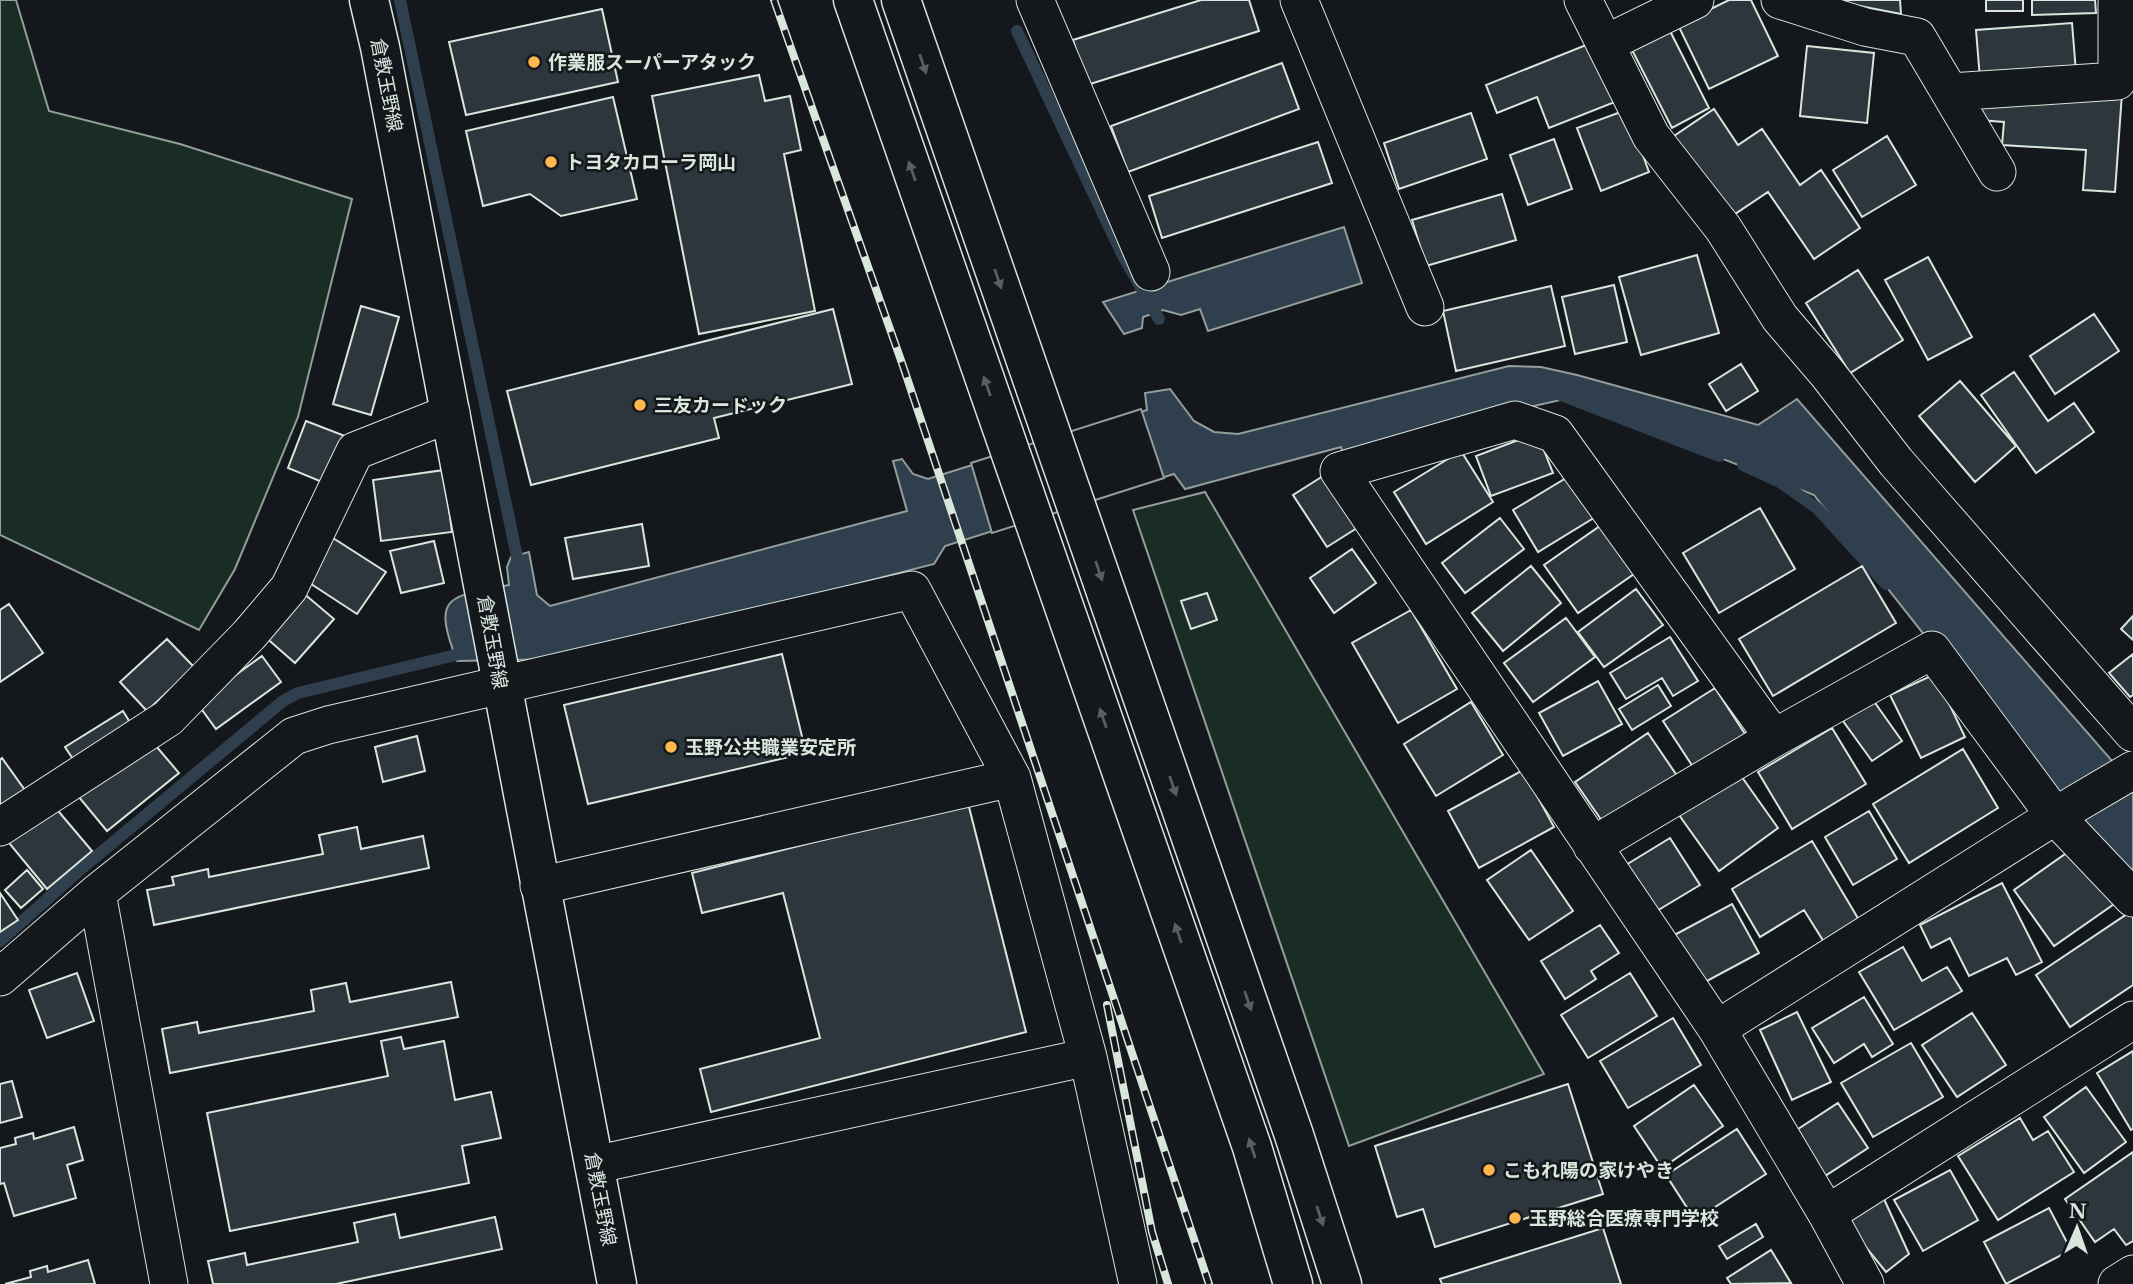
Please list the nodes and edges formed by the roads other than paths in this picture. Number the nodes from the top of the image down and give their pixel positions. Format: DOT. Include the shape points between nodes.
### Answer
graph roads {
  1 [pos="369,0"];
  2 [pos="852,0"];
  3 [pos="901,0"];
  4 [pos="1035,0"];
  5 [pos="1299,0"];
  6 [pos="1583,0"];
  7 [pos="1695,0"];
  8 [pos="1780,0"];
  9 [pos="2117,0"];
  10 [pos="1605,44"];
  11 [pos="1950,92"];
  12 [pos="1997,172"];
  13 [pos="1151,272"];
  14 [pos="1425,307"];
  15 [pos="451,413"];
  16 [pos="499,673"];
  17 [pos="2133,733"];
  18 [pos="1774,738"];
  19 [pos="2133,770"];
  20 [pos="1012,778"];
  21 [pos="2055,816"];
  22 [pos="0,827"];
  23 [pos="1592,846"];
  24 [pos="539,886"];
  25 [pos="97,893"];
  26 [pos="2133,898"];
  27 [pos="0,977"];
  28 [pos="2133,1020"];
  29 [pos="1717,1029"];
  30 [pos="1088,1057"];
  31 [pos="594,1165"];
  32 [pos="1827,1214"];
  33 [pos="2133,1275"];
  34 [pos="169,1284"];
  35 [pos="617,1284"];
  36 [pos="1138,1284"];
  37 [pos="1293,1284"];
  38 [pos="1342,1284"];
  39 [pos="1865,1284"];
  40 [pos="2118,1284"];
  1 -- 15 [label="street, 倉敷玉野線"];
  37 -- 2 [label="street, one-way" via="1252,1147"];
  3 -- 38 [label="street, one-way"];
  4 -- 13 [label="street"];
  5 -- 14 [label="street"];
  6 -- 10 [label="street"];
  7 -- 10 [label="street"];
  8 -- 11 [label="street" via="1865,27 1917,37"];
  9 -- 11 [label="street" via="2117,81"];
  10 -- 17 [label="street" via="1651,136 1723,228 1780,318 1896,462"];
  11 -- 12 [label="street"];
  15 -- 16 [label="street, 倉敷玉野線"];
  15 -- 22 [label="street" via="355,451 289,588 249,635 168,718"];
  16 -- 20 [label="street" via="912,590"];
  16 -- 24 [label="street, 倉敷玉野線"];
  16 -- 25 [label="street" via="293,736"];
  18 -- 21 [label="street" via="1932,650"];
  18 -- 23 [label="street"];
  18 -- 23 [label="street" via="1555,434 1515,420 1339,471"];
  19 -- 21 [label="street"];
  20 -- 24 [label="street"];
  20 -- 30 [label="street"];
  21 -- 26 [label="street"];
  21 -- 29 [label="street"];
  23 -- 29 [label="street"];
  24 -- 31 [label="street, 倉敷玉野線"];
  25 -- 27 [label="street"];
  25 -- 34 [label="street"];
  28 -- 32 [label="street"];
  29 -- 32 [label="street"];
  30 -- 31 [label="street"];
  30 -- 36 [label="street"];
  31 -- 35 [label="street, 倉敷玉野線"];
  32 -- 39 [label="street"];
  33 -- 40 [label="street"];
}
